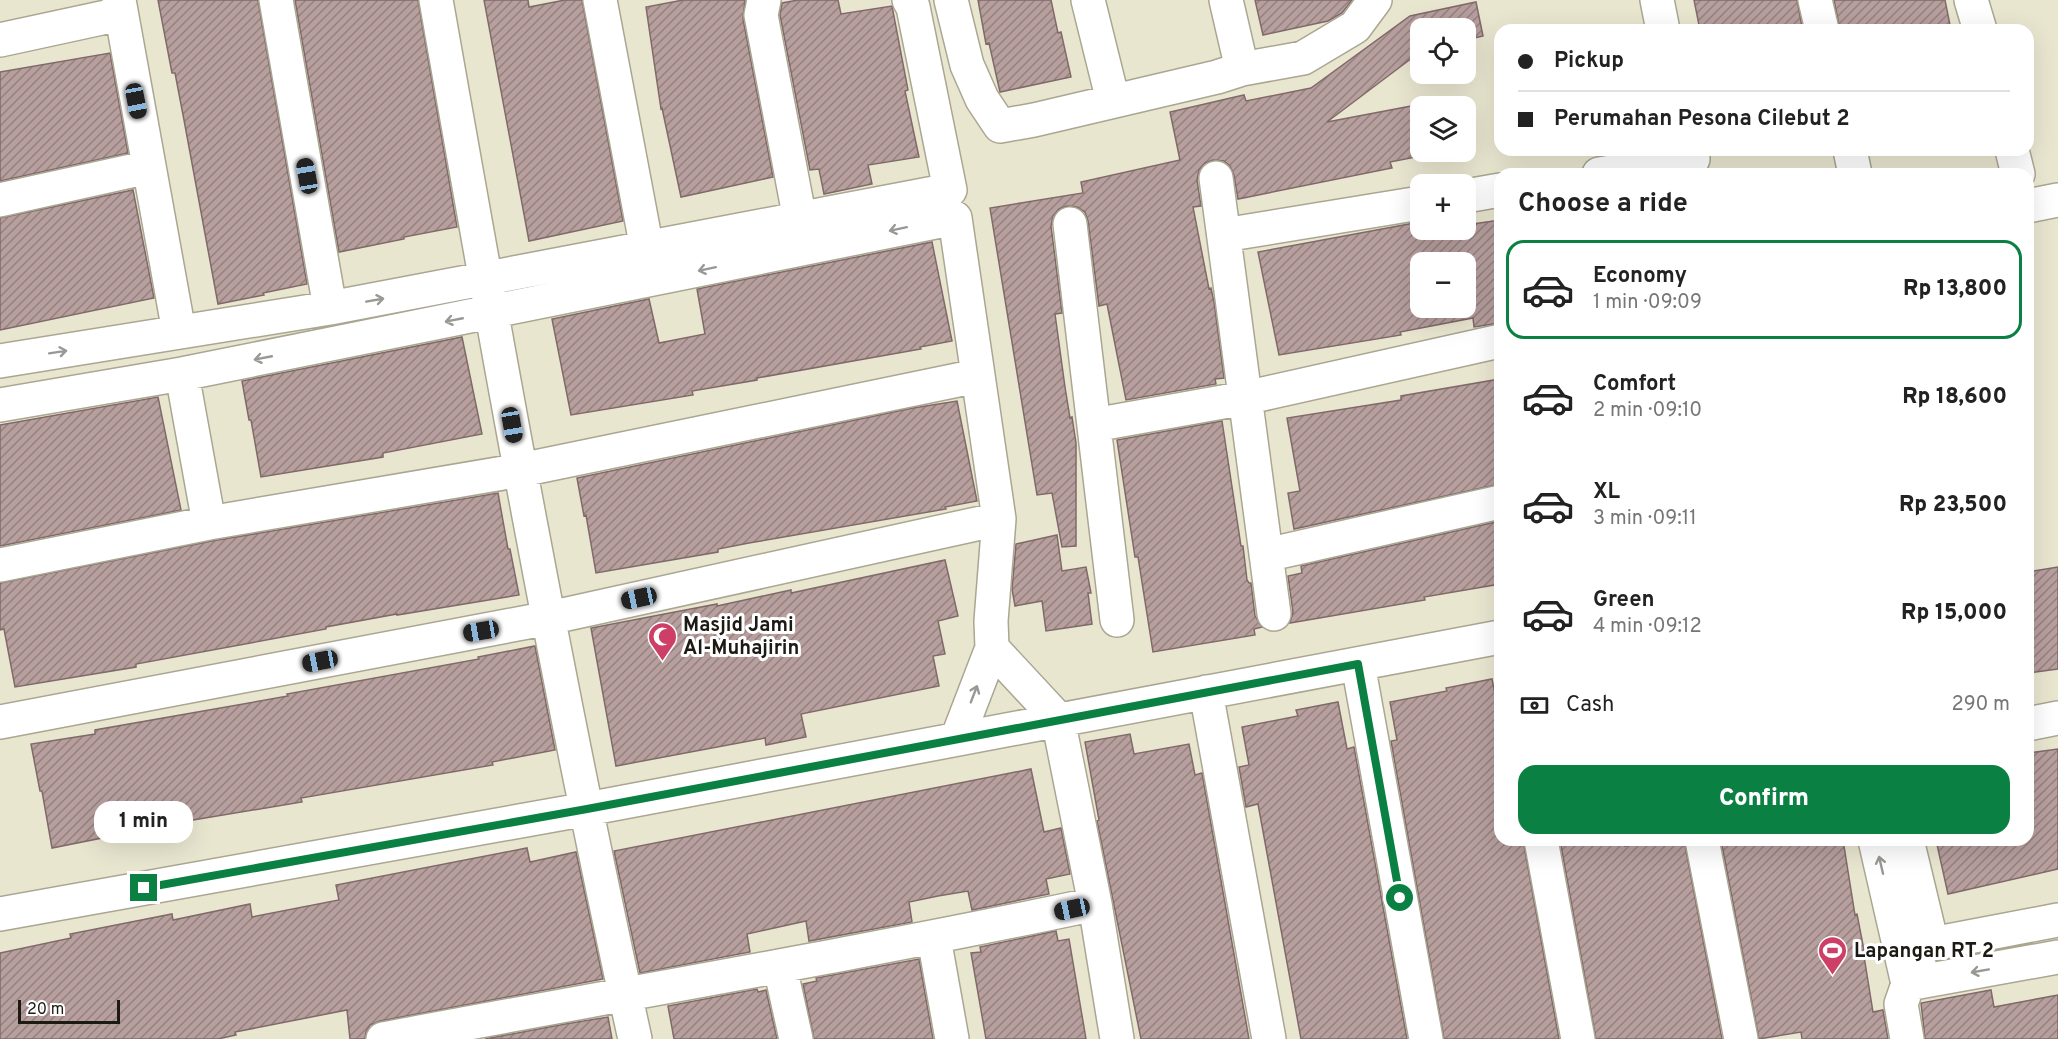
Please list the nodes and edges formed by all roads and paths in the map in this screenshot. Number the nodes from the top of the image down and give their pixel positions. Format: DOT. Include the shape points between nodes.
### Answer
graph roads {
  1 [pos="276,0"];
  2 [pos="436,0"];
  3 [pos="600,0"];
  4 [pos="765,0"];
  5 [pos="909,0"];
  6 [pos="951,0"];
  7 [pos="1089,0"];
  8 [pos="1226,0"];
  9 [pos="1375,0"];
  10 [pos="1657,0"];
  11 [pos="1815,0"];
  12 [pos="1971,0"];
  13 [pos="119,7"];
  14 [pos="1663,24"];
  15 [pos="1821,24"];
  16 [pos="1978,24"];
  17 [pos="0,40"];
  18 [pos="1242,69"];
  19 [pos="1113,101"];
  20 [pos="1693,161"];
  21 [pos="149,167"];
  22 [pos="1642,168"];
  23 [pos="1216,178"];
  24 [pos="1494,191"];
  25 [pos="1476,194"];
  26 [pos="0,200"];
  27 [pos="2058,200"];
  28 [pos="1410,205"];
  29 [pos="2034,205"];
  30 [pos="800,220"];
  31 [pos="1070,224"];
  32 [pos="1224,235"];
  33 [pos="647,249"];
  34 [pos="485,280"];
  35 [pos="330,308"];
  36 [pos="492,312"];
  37 [pos="179,332"];
  38 [pos="1494,342"];
  39 [pos="0,361"];
  40 [pos="182,374"];
  41 [pos="977,376"];
  42 [pos="1245,398"];
  43 [pos="0,405"];
  44 [pos="1094,425"];
  45 [pos="520,470"];
  46 [pos="1494,503"];
  47 [pos="999,519"];
  48 [pos="209,523"];
  49 [pos="1266,555"];
  50 [pos="0,566"];
  51 [pos="1274,614"];
  52 [pos="549,618"];
  53 [pos="1117,620"];
  54 [pos="1494,638"];
  55 [pos="992,648"];
  56 [pos="1358,664"];
  57 [pos="1206,692"];
  58 [pos="2058,718"];
  59 [pos="1058,719"];
  60 [pos="0,722"];
  61 [pos="2034,723"];
  62 [pos="957,740"];
  63 [pos="587,809"];
  64 [pos="1542,846"];
  65 [pos="1703,846"];
  66 [pos="1876,846"];
  67 [pos="1908,846"];
  68 [pos="1095,904"];
  69 [pos="1,907"];
  70 [pos="2058,920"];
  71 [pos="934,938"];
  72 [pos="1932,944"];
  73 [pos="2058,957"];
  74 [pos="780,967"];
  75 [pos="1908,984"];
  76 [pos="625,993"];
  77 [pos="383,1039"];
  78 [pos="635,1039"];
  79 [pos="796,1039"];
  80 [pos="952,1039"];
  81 [pos="1118,1039"];
  82 [pos="1269,1039"];
  83 [pos="1426,1039"];
  84 [pos="1578,1039"];
  85 [pos="1741,1039"];
  86 [pos="1907,1039"];
  1 -- 35 [label="street"];
  2 -- 34 [label="street"];
  3 -- 33 [label="street"];
  4 -- 30 [label="street" via="761,15"];
  5 -- 30 [label="street" via="950,190"];
  6 -- 19 [label="street" via="967,65 1000,126"];
  7 -- 19 [label="street"];
  8 -- 18 [label="street"];
  9 -- 18 [label="street" via="1355,27 1303,57"];
  10 -- 14 [label="street"];
  11 -- 15 [label="street"];
  12 -- 16 [label="street"];
  13 -- 17 [label="street"];
  13 -- 21 [label="street"];
  18 -- 19 [label="street"];
  20 -- 22 [label="street"];
  21 -- 26 [label="street"];
  21 -- 37 [label="street"];
  23 -- 32 [label="street"];
  24 -- 25 [label="street"];
  27 -- 29 [label="street"];
  28 -- 32 [label="street"];
  30 -- 33 [label="street"];
  31 -- 44 [label="street"];
  32 -- 42 [label="street"];
  33 -- 34 [label="street"];
  35 -- 34 [label="street, one-way"];
  34 -- 36 [label="street"];
  35 -- 37 [label="street"];
  36 -- 40 [label="street, one-way"];
  41 -- 36 [label="street, one-way" via="955,218"];
  36 -- 45 [label="street"];
  39 -- 37 [label="street, one-way"];
  38 -- 42 [label="street"];
  40 -- 43 [label="street"];
  40 -- 48 [label="street"];
  41 -- 45 [label="street"];
  41 -- 47 [label="street"];
  42 -- 44 [label="street"];
  42 -- 49 [label="street"];
  44 -- 53 [label="street"];
  45 -- 48 [label="street"];
  45 -- 52 [label="street"];
  46 -- 49 [label="street"];
  47 -- 52 [label="street"];
  47 -- 55 [label="street"];
  48 -- 50 [label="street"];
  49 -- 51 [label="street"];
  52 -- 60 [label="street"];
  52 -- 63 [label="street"];
  54 -- 56 [label="street"];
  55 -- 59 [label="street"];
  62 -- 55 [label="street, one-way"];
  56 -- 57 [label="street"];
  56 -- 83 [label="street"];
  57 -- 59 [label="street"];
  57 -- 82 [label="street"];
  58 -- 61 [label="street"];
  59 -- 62 [label="street"];
  59 -- 68 [label="street"];
  62 -- 63 [label="street"];
  63 -- 69 [label="street"];
  63 -- 76 [label="street"];
  64 -- 84 [label="street"];
  65 -- 85 [label="street"];
  75 -- 66 [label="street, one-way"];
  67 -- 72 [label="street"];
  68 -- 71 [label="street"];
  68 -- 81 [label="street"];
  70 -- 72 [label="street"];
  71 -- 74 [label="street"];
  71 -- 80 [label="street"];
  72 -- 75 [label="street"];
  73 -- 75 [label="street, one-way"];
  74 -- 76 [label="street"];
  74 -- 79 [label="street"];
  75 -- 86 [label="street" via="1901,1004"];
  76 -- 77 [label="street"];
  76 -- 78 [label="street"];
}
